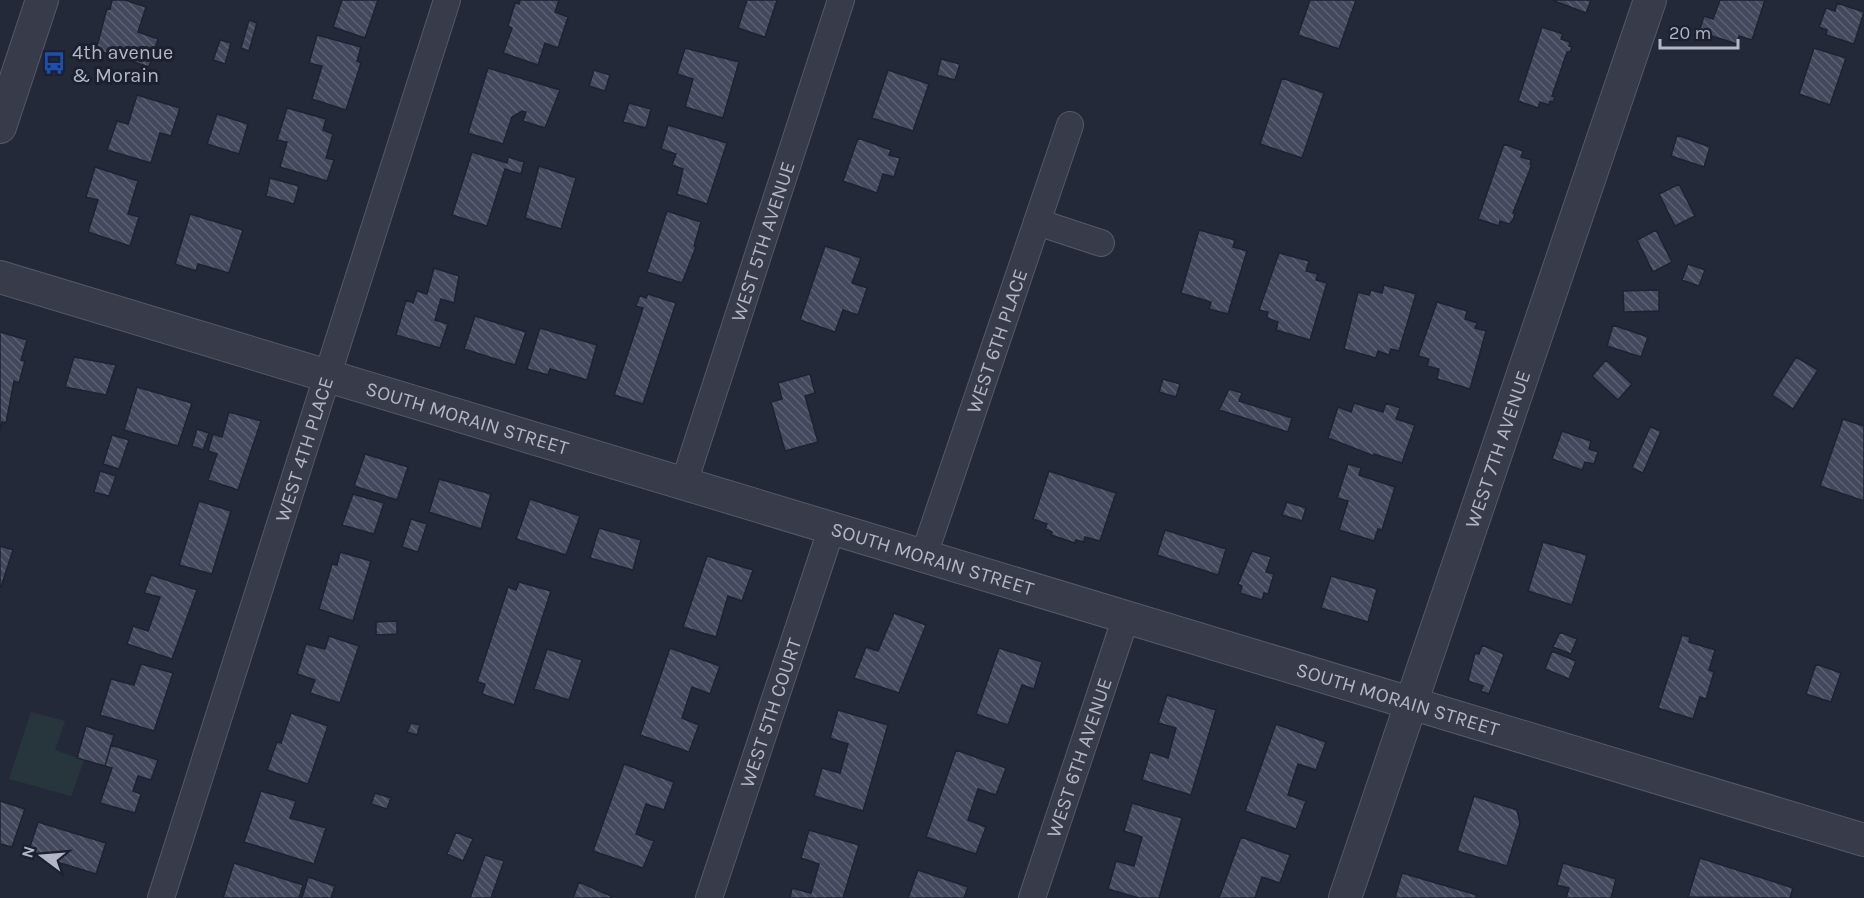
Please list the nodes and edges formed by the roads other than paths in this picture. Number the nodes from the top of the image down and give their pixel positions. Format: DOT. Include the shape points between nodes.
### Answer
graph roads {
  1 [pos="42,0"];
  2 [pos="447,0"];
  3 [pos="842,0"];
  4 [pos="1650,0"];
  5 [pos="1070,125"];
  6 [pos="0,127"];
  7 [pos="1037,222"];
  8 [pos="1101,243"];
  9 [pos="0,277"];
  10 [pos="328,377"];
  11 [pos="684,483"];
  12 [pos="832,527"];
  13 [pos="924,555"];
  14 [pos="1126,617"];
  15 [pos="1412,703"];
  16 [pos="1864,840"];
  17 [pos="161,898"];
  18 [pos="709,898"];
  19 [pos="1032,898"];
  20 [pos="1345,898"];
  1 -- 6 [label="street"];
  2 -- 10 [label="street, WEST 4TH PLACE"];
  3 -- 11 [label="street, WEST 5TH AVENUE"];
  4 -- 15 [label="street, WEST 7TH AVENUE"];
  5 -- 7 [label="street, WEST 6TH PLACE"];
  7 -- 8 [label="street"];
  7 -- 13 [label="street, WEST 6TH PLACE"];
  9 -- 10 [label="street, SOUTH MORAIN STREET"];
  10 -- 11 [label="street, SOUTH MORAIN STREET"];
  10 -- 17 [label="street, WEST 4TH PLACE"];
  11 -- 12 [label="street, SOUTH MORAIN STREET"];
  12 -- 13 [label="street, SOUTH MORAIN STREET"];
  12 -- 18 [label="street, WEST 5TH COURT"];
  13 -- 14 [label="street, SOUTH MORAIN STREET"];
  14 -- 15 [label="street, SOUTH MORAIN STREET"];
  14 -- 19 [label="street, WEST 6TH AVENUE"];
  15 -- 16 [label="street, SOUTH MORAIN STREET"];
  15 -- 20 [label="street, WEST 7TH AVENUE"];
}
